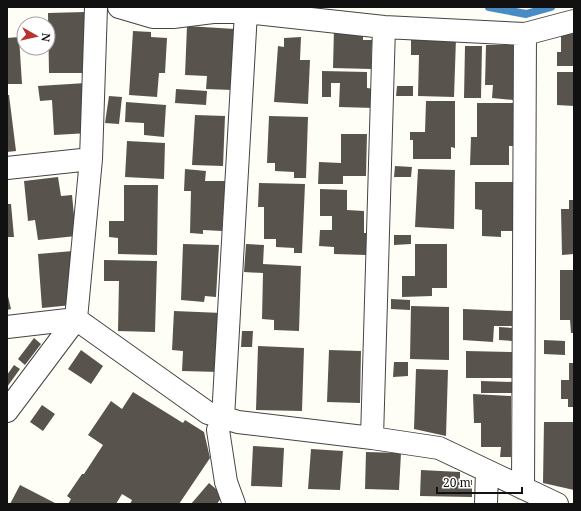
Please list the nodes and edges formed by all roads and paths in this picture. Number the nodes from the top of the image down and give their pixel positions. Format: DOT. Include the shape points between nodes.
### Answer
graph roads {
  1 [pos="96,7"];
  2 [pos="119,7"];
  3 [pos="153,12"];
  4 [pos="246,12"];
  5 [pos="574,21"];
  6 [pos="384,28"];
  7 [pos="525,34"];
  8 [pos="91,159"];
  9 [pos="7,168"];
  10 [pos="76,319"];
  11 [pos="7,327"];
  12 [pos="7,411"];
  13 [pos="223,418"];
  14 [pos="372,438"];
  15 [pos="487,471"];
  16 [pos="523,488"];
  17 [pos="234,504"];
  18 [pos="486,504"];
  19 [pos="557,504"];
  1 -- 8 [label="street"];
  2 -- 3 [label="street"];
  3 -- 4 [label="street" via="173,17 213,12"];
  4 -- 6 [label="street"];
  4 -- 13 [label="street"];
  5 -- 7 [label="street"];
  6 -- 7 [label="street"];
  6 -- 14 [label="street"];
  7 -- 16 [label="street"];
  8 -- 9 [label="street"];
  8 -- 10 [label="street"];
  10 -- 11 [label="street"];
  10 -- 12 [label="street"];
  10 -- 13 [label="street" via="208,412"];
  13 -- 14 [label="street"];
  13 -- 17 [label="street" via="218,430 226,482"];
  14 -- 15 [label="street" via="438,448"];
  15 -- 16 [label="street"];
  15 -- 18 [label="street"];
  16 -- 19 [label="street"];
}
